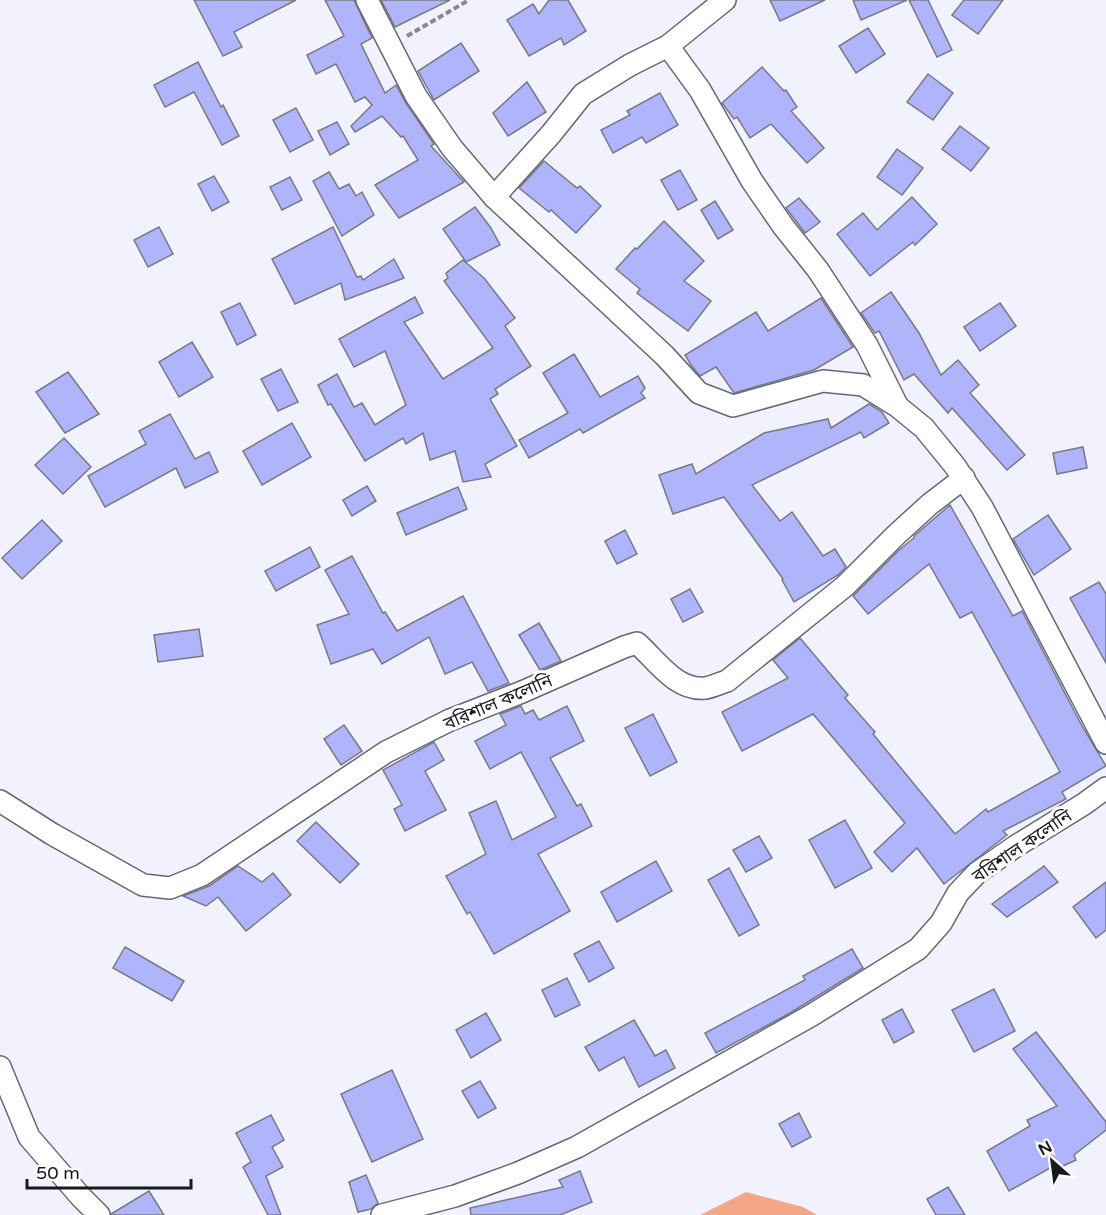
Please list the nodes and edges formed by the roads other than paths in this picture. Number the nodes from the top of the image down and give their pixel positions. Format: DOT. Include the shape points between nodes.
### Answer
graph roads {
  1 [pos="367,0"];
  2 [pos="725,0"];
  3 [pos="668,46"];
  4 [pos="494,197"];
  5 [pos="897,406"];
  6 [pos="964,478"];
  7 [pos="1106,743"];
  8 [pos="1106,788"];
  9 [pos="0,801"];
  10 [pos="0,1067"];
  11 [pos="99,1215"];
  12 [pos="382,1215"];
  1 -- 4 [label="street" via="416,96 452,148"];
  2 -- 3 [label="street"];
  3 -- 4 [label="street" via="583,94"];
  3 -- 5 [label="street" via="700,90 752,181 867,345"];
  4 -- 5 [label="street" via="664,355 699,393 733,406 823,381 863,385"];
  5 -- 6 [label="street" via="924,428"];
  6 -- 7 [label="street"];
  6 -- 9 [label="street, বরিশাল কলোনি" via="930,504 845,586 727,681 706,688 687,687 655,663 637,643 624,647 450,720 386,752 202,875 170,888 143,885"];
  8 -- 12 [label="street, বরিশাল কলোনি" via="977,873 918,949 812,1015 577,1147 466,1192"];
  10 -- 11 [label="street" via="29,1137"];
}
